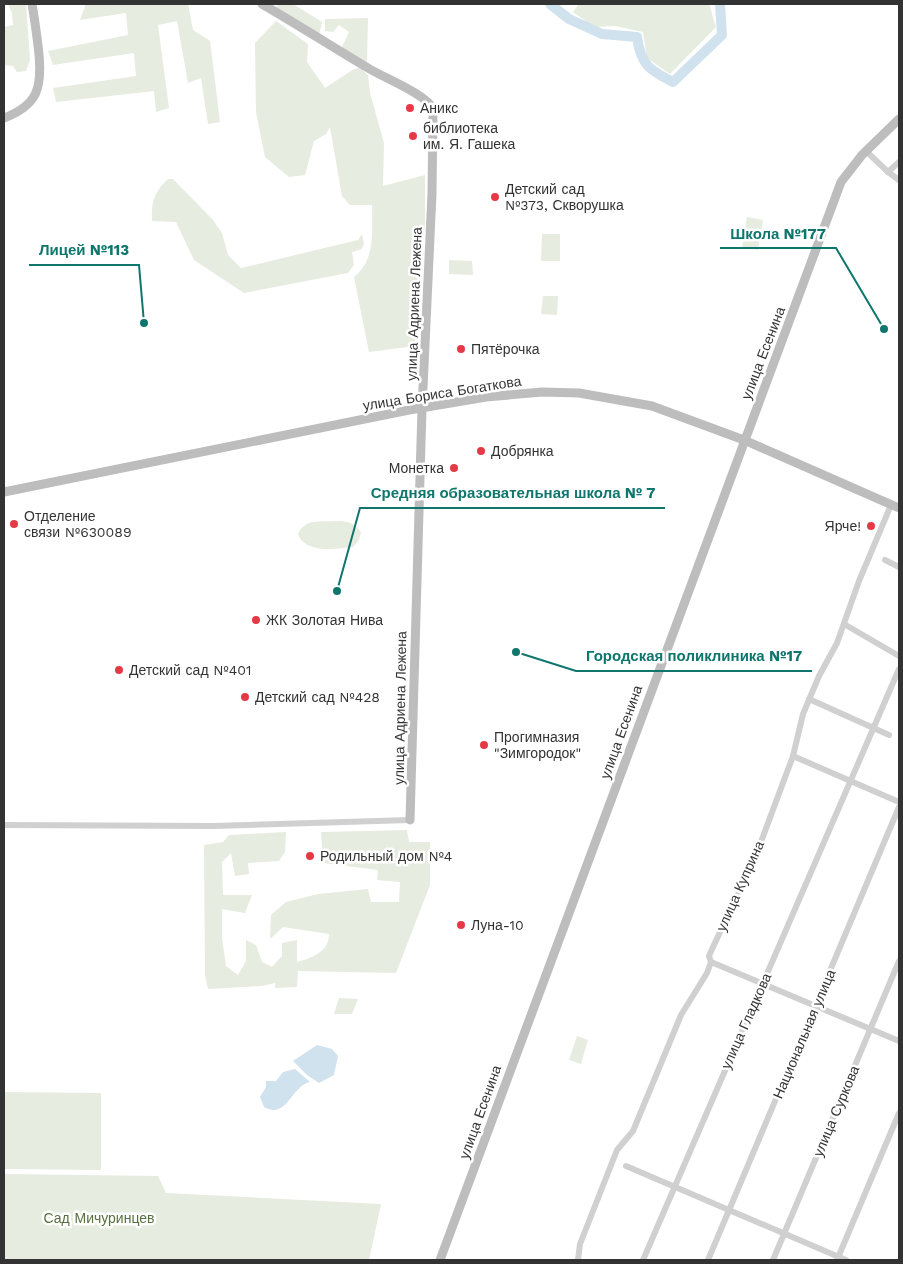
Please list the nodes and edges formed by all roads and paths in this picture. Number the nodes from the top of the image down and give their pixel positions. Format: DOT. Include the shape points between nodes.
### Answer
graph roads {
  1 [pos="32,4"];
  2 [pos="262,4"];
  3 [pos="4,118"];
  4 [pos="899,119"];
  5 [pos="866,151"];
  6 [pos="899,162"];
  7 [pos="888,172"];
  8 [pos="899,180"];
  9 [pos="422,409"];
  10 [pos="744,440"];
  11 [pos="4,492"];
  12 [pos="895,506"];
  13 [pos="885,560"];
  14 [pos="899,567"];
  15 [pos="844,624"];
  16 [pos="899,656"];
  17 [pos="899,669"];
  18 [pos="809,699"];
  19 [pos="874,728"];
  20 [pos="889,735"];
  21 [pos="793,756"];
  22 [pos="850,781"];
  23 [pos="899,802"];
  24 [pos="899,808"];
  25 [pos="410,820"];
  26 [pos="4,825"];
  27 [pos="899,961"];
  28 [pos="711,962"];
  29 [pos="762,984"];
  30 [pos="816,1007"];
  31 [pos="870,1029"];
  32 [pos="899,1042"];
  33 [pos="899,1112"];
  34 [pos="626,1166"];
  35 [pos="674,1187"];
  36 [pos="730,1212"];
  37 [pos="784,1234"];
  38 [pos="837,1259"];
  39 [pos="440,1260"];
  40 [pos="578,1260"];
  41 [pos="643,1260"];
  42 [pos="708,1260"];
  43 [pos="773,1260"];
  44 [pos="846,1260"];
  1 -- 3 [label="street" via="41,71 40,87 31,101"];
  2 -- 9 [label="street, улица Адриена Лежена" via="422,98 433,109"];
  4 -- 5 [label="street, улица Есенина"];
  5 -- 7 [label="street"];
  5 -- 10 [label="street, улица Есенина" via="849,168 841,182"];
  6 -- 7 [label="street"];
  7 -- 8 [label="street"];
  9 -- 10 [label="street, улица Бориса Богаткова" via="510,394 579,393 652,406"];
  9 -- 11 [label="street, улица Бориса Богаткова"];
  9 -- 25 [label="street, улица Адриена Лежена"];
  10 -- 12 [label="street, улица Бориса Богаткова"];
  10 -- 39 [label="street, улица Есенина"];
  12 -- 15 [label="street, улица Куприна" via="859,581"];
  13 -- 14 [label="street"];
  15 -- 16 [label="street"];
  15 -- 18 [label="street, улица Куприна"];
  17 -- 19 [label="street, улица Гладкова"];
  18 -- 19 [label="street"];
  18 -- 21 [label="street, улица Куприна"];
  19 -- 20 [label="street"];
  19 -- 22 [label="street, улица Гладкова"];
  21 -- 22 [label="street"];
  21 -- 28 [label="street, улица Куприна" via="755,858 709,956"];
  22 -- 23 [label="street"];
  22 -- 29 [label="street, улица Гладкова"];
  24 -- 30 [label="street, Национальная улица"];
  25 -- 26 [label="street" via="213,826"];
  27 -- 31 [label="street, улица Суркова"];
  28 -- 29 [label="street"];
  28 -- 40 [label="street, улица Куприна" via="681,1015 633,1131 616,1150 580,1244"];
  29 -- 30 [label="street"];
  29 -- 35 [label="street, улица Гладкова"];
  30 -- 31 [label="street"];
  30 -- 36 [label="street, Национальная улица"];
  31 -- 32 [label="street"];
  31 -- 37 [label="street, улица Суркова"];
  33 -- 38 [label="street"];
  34 -- 35 [label="street"];
  35 -- 36 [label="street"];
  35 -- 41 [label="street, улица Гладкова"];
  36 -- 37 [label="street"];
  36 -- 42 [label="street, Национальная улица"];
  37 -- 38 [label="street"];
  37 -- 43 [label="street, улица Суркова"];
  38 -- 44 [label="street"];
}
